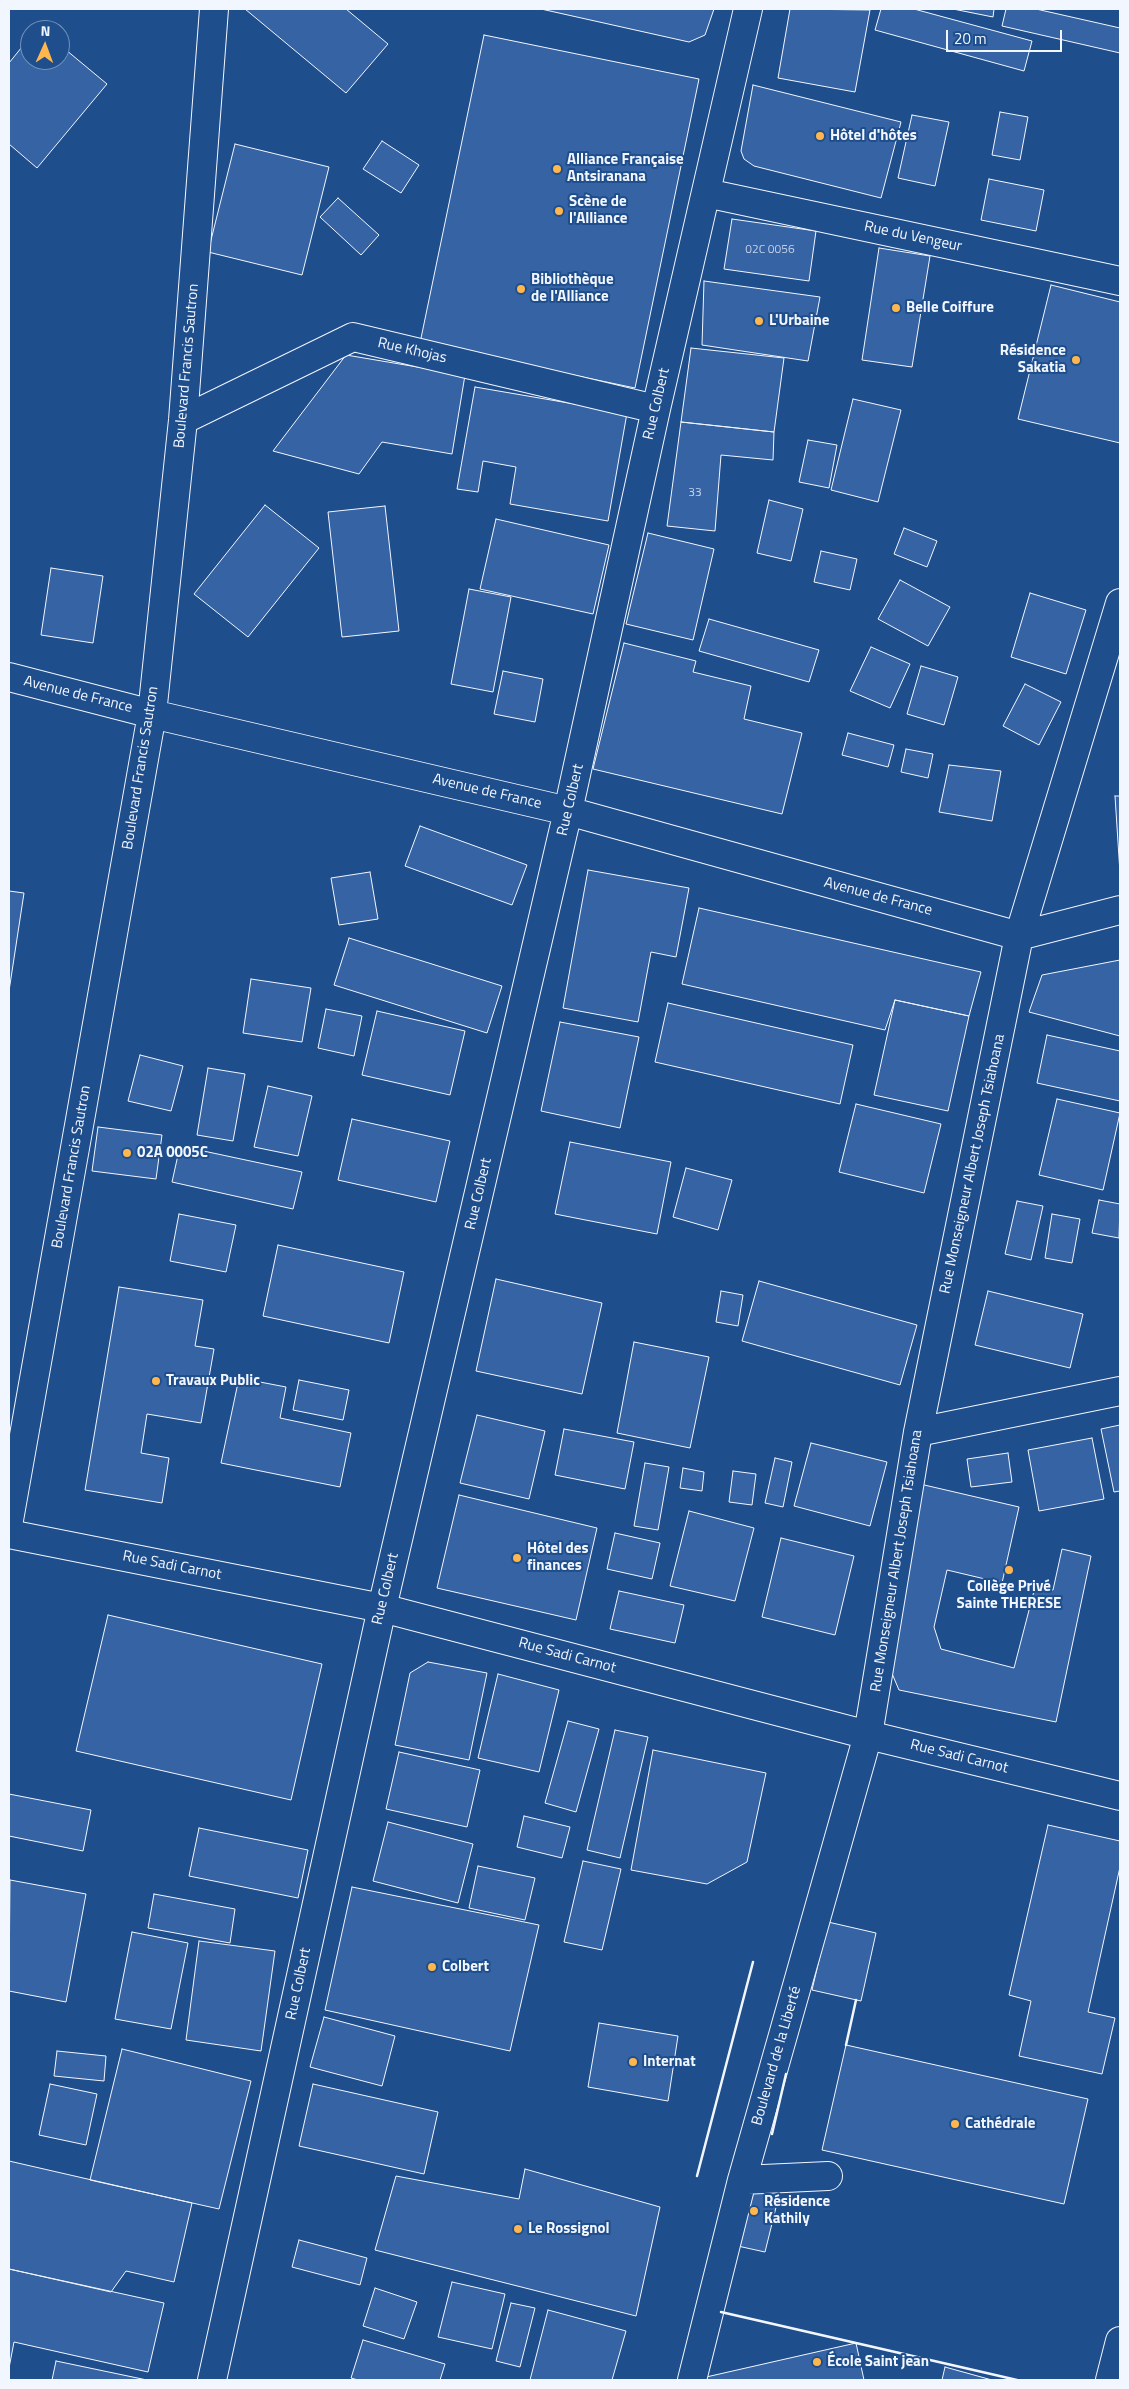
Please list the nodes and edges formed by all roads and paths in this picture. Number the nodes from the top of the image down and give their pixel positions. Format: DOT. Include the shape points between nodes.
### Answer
graph roads {
  1 [pos="214,9"];
  2 [pos="748,9"];
  3 [pos="706,193"];
  4 [pos="1120,281"];
  5 [pos="656,408"];
  6 [pos="183,420"];
  7 [pos="1120,602"];
  8 [pos="9,677"];
  9 [pos="152,714"];
  10 [pos="568,811"];
  11 [pos="1120,910"];
  12 [pos="1019,936"];
  13 [pos="1120,1391"];
  14 [pos="918,1432"];
  15 [pos="9,1520"];
  16 [pos="9,1534"];
  17 [pos="382,1608"];
  18 [pos="868,1735"];
  19 [pos="1120,1796"];
  20 [pos="828,2176"];
  21 [pos="742,2180"];
  22 [pos="1120,2341"];
  23 [pos="212,2380"];
  24 [pos="692,2380"];
  25 [pos="1110,2380"];
  1 -- 6 [label="street, Boulevard Francis Sautron"];
  2 -- 3 [label="street, Rue Colbert"];
  3 -- 4 [label="street, Rue du Vengeur"];
  3 -- 5 [label="street, Rue Colbert"];
  5 -- 6 [label="street, Rue Khojas" via="353,337"];
  5 -- 10 [label="street, Rue Colbert"];
  6 -- 9 [label="street, Boulevard Francis Sautron"];
  7 -- 12 [label="street, Rue Monseigneur Albert Joseph Tsiahoana"];
  8 -- 9 [label="street, Avenue de France"];
  9 -- 10 [label="street, Avenue de France"];
  9 -- 15 [label="street, Boulevard Francis Sautron"];
  10 -- 12 [label="street, Avenue de France"];
  10 -- 17 [label="street, Rue Colbert"];
  11 -- 12 [label="street"];
  12 -- 14 [label="street, Rue Monseigneur Albert Joseph Tsiahoana"];
  13 -- 14 [label="street"];
  14 -- 18 [label="street, Rue Monseigneur Albert Joseph Tsiahoana"];
  16 -- 17 [label="street, Rue Sadi Carnot"];
  17 -- 18 [label="street, Rue Sadi Carnot"];
  17 -- 23 [label="street, Rue Colbert"];
  18 -- 19 [label="street, Rue Sadi Carnot"];
  18 -- 21 [label="street, Boulevard de la Liberté"];
  20 -- 21 [label="street"];
  21 -- 24 [label="street, Boulevard de la Liberté"];
  22 -- 25 [label="street"];
}
